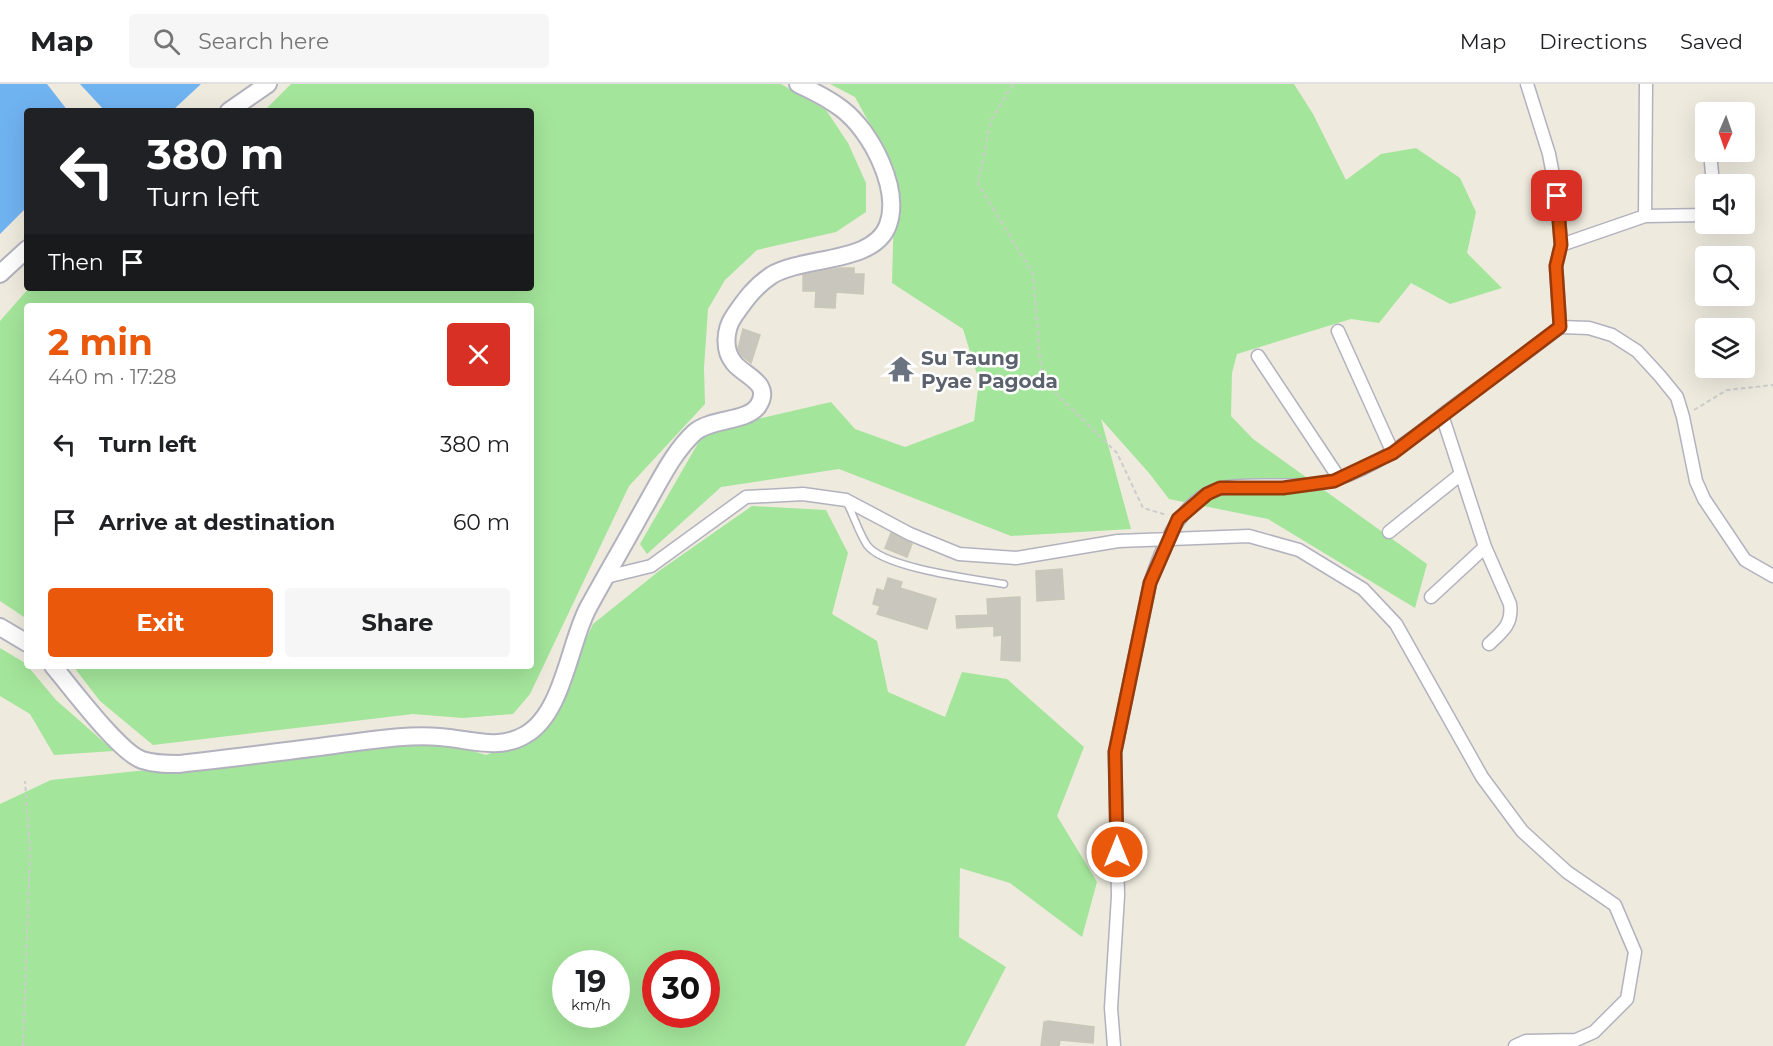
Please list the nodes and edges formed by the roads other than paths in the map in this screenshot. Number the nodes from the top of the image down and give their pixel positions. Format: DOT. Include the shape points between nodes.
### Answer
graph roads {
  1 [pos="268,84"];
  2 [pos="798,84"];
  3 [pos="1527,84"];
  4 [pos="1646,84"];
  5 [pos="234,108"];
  6 [pos="1695,215"];
  7 [pos="1646,216"];
  8 [pos="1561,245"];
  9 [pos="24,252"];
  10 [pos="0,274"];
  11 [pos="1560,327"];
  12 [pos="1338,331"];
  13 [pos="1258,356"];
  14 [pos="1442,415"];
  15 [pos="1393,453"];
  16 [pos="1461,474"];
  17 [pos="1339,478"];
  18 [pos="846,500"];
  19 [pos="1389,532"];
  20 [pos="1170,538"];
  21 [pos="1485,547"];
  22 [pos="1773,576"];
  23 [pos="606,577"];
  24 [pos="1004,584"];
  25 [pos="1431,597"];
  26 [pos="0,627"];
  27 [pos="24,642"];
  28 [pos="1489,644"];
  29 [pos="56,669"];
  30 [pos="1114,1046"];
  31 [pos="1515,1046"];
  1 -- 5 [label="main road"];
  2 -- 23 [label="main road" via="843,109 864,131 886,179 891,203 888,226 878,241 864,251 798,263 751,291 730,322 727,351 734,364 753,376 760,386 757,407 704,426 687,441 673,458"];
  3 -- 8 [label="street" via="1549,154"];
  4 -- 7 [label="street"];
  6 -- 7 [label="street"];
  7 -- 8 [label="street"];
  8 -- 11 [label="street" via="1556,266"];
  9 -- 10 [label="main road"];
  11 -- 14 [label="street"];
  11 -- 22 [label="street" via="1588,328 1612,335 1637,351 1677,397 1696,481 1704,499 1745,560"];
  12 -- 15 [label="street"];
  13 -- 17 [label="street"];
  14 -- 15 [label="street"];
  14 -- 16 [label="street"];
  15 -- 17 [label="street"];
  16 -- 19 [label="street"];
  16 -- 21 [label="street"];
  17 -- 20 [label="street" via="1283,488 1220,488 1178,519"];
  18 -- 20 [label="street" via="910,534 959,554 1016,558 1118,541"];
  18 -- 23 [label="street" via="803,494 746,497 651,566"];
  18 -- 24 [label="lane" via="867,546 879,556 937,573"];
  20 -- 30 [label="street" via="1150,583 1115,752 1118,896 1111,1008"];
  20 -- 31 [label="street" via="1249,536 1299,550 1363,589 1396,624 1482,777 1522,831 1567,872 1615,905 1635,952 1627,999 1594,1032 1575,1040 1526,1041"];
  21 -- 25 [label="street"];
  21 -- 28 [label="street" via="1512,614 1507,627"];
  23 -- 29 [label="main road" via="586,613 557,693 543,719 528,734 508,742 486,744 417,735 158,764 140,759 124,748"];
  26 -- 27 [label="main road"];
}
